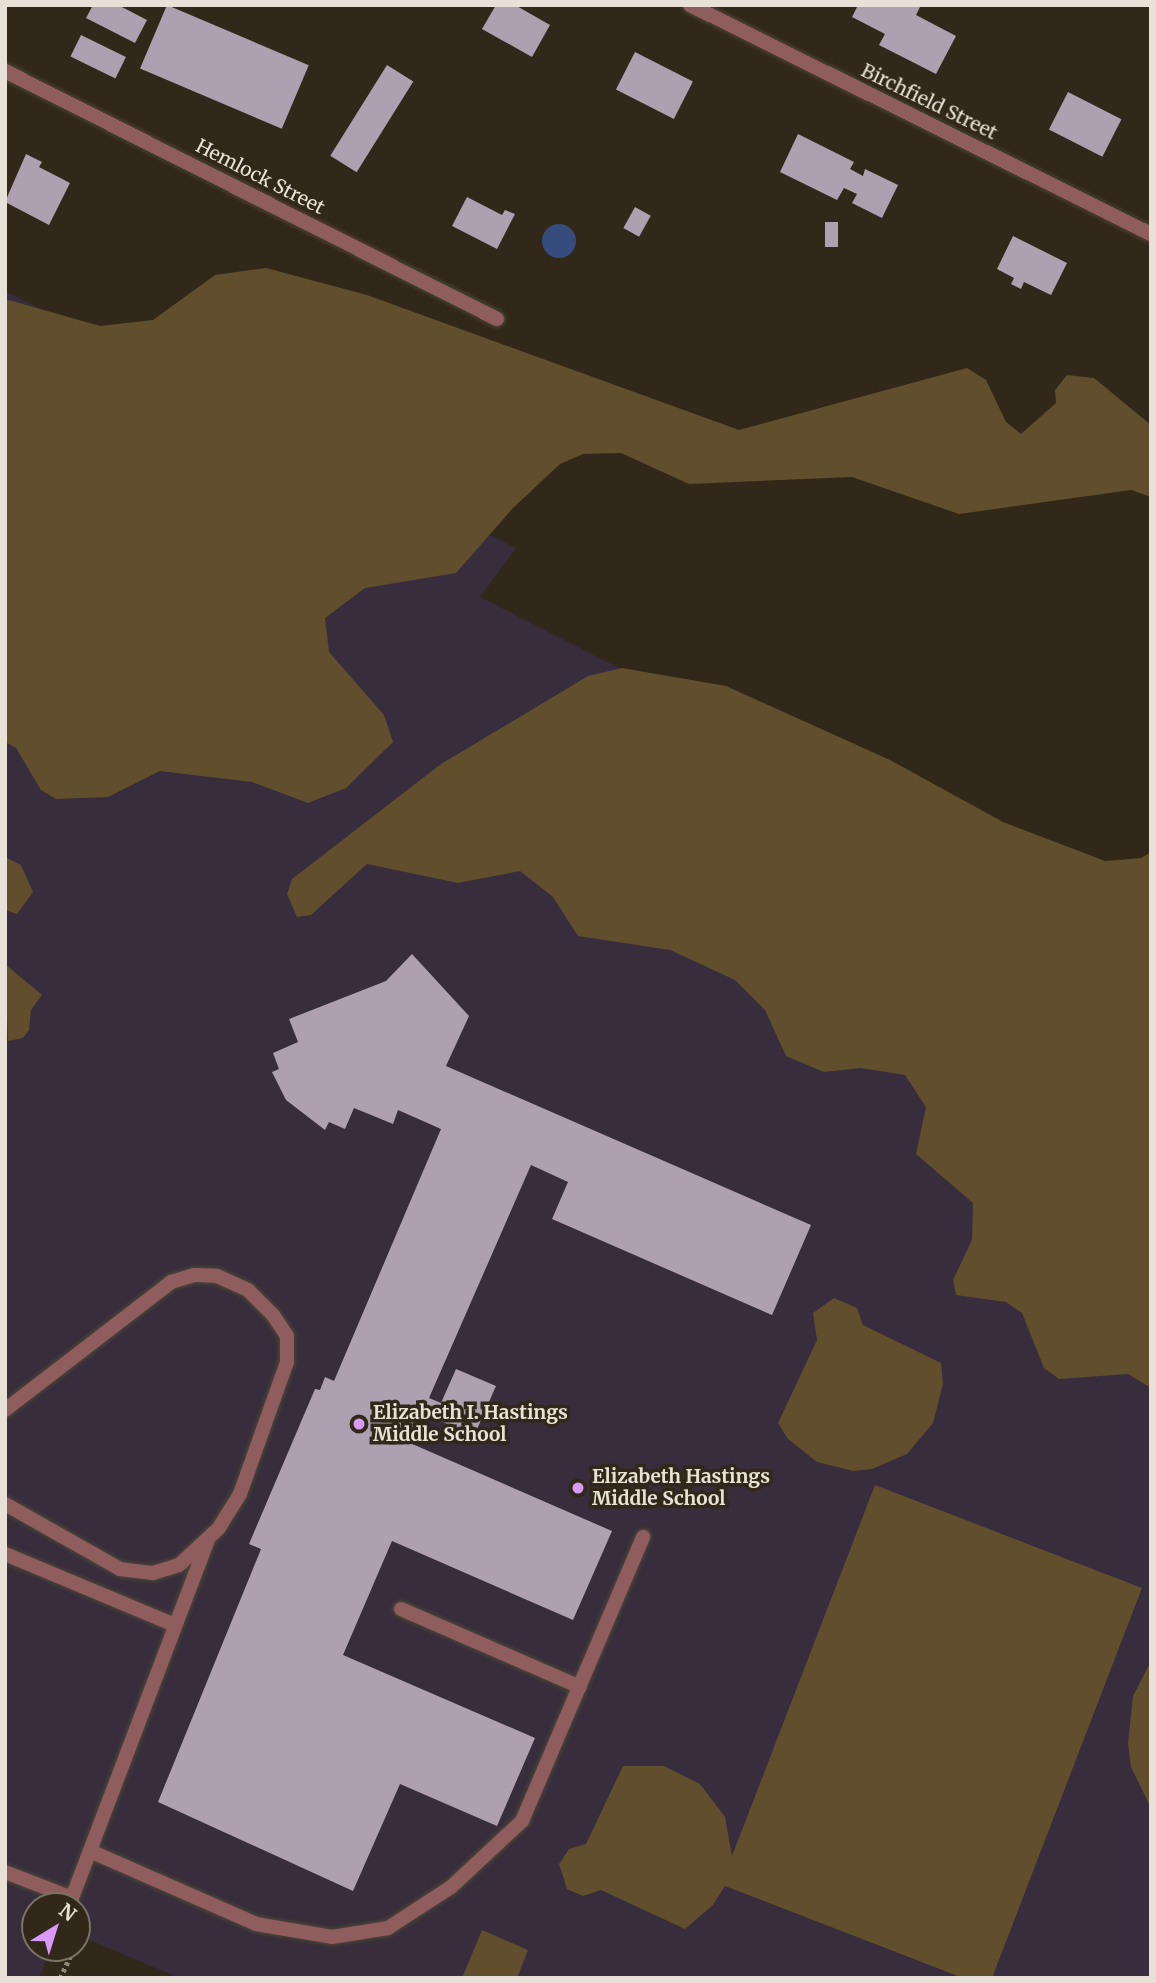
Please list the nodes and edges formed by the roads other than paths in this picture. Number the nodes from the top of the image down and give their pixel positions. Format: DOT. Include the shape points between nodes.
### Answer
graph roads {
  1 [pos="690,5"];
  2 [pos="5,71"];
  3 [pos="1151,234"];
  4 [pos="497,319"];
  5 [pos="5,1410"];
  6 [pos="5,1504"];
  7 [pos="643,1537"];
  8 [pos="207,1542"];
  9 [pos="5,1554"];
  10 [pos="401,1609"];
  11 [pos="175,1625"];
  12 [pos="580,1687"];
  13 [pos="90,1852"];
  14 [pos="5,1872"];
  1 -- 3 [label="street, Birchfield Street"];
  2 -- 4 [label="street, Hemlock Street"];
  5 -- 8 [label="street" via="171,1282 206,1274 248,1290 287,1336 287,1362 240,1494"];
  6 -- 8 [label="street" via="88,1554 137,1573 179,1564"];
  7 -- 12 [label="street"];
  8 -- 11 [label="street"];
  9 -- 11 [label="street"];
  10 -- 12 [label="street"];
  11 -- 13 [label="street"];
  12 -- 13 [label="street" via="522,1821 451,1887 388,1928 332,1937 256,1924"];
  13 -- 14 [label="street" via="72,1898"];
}
